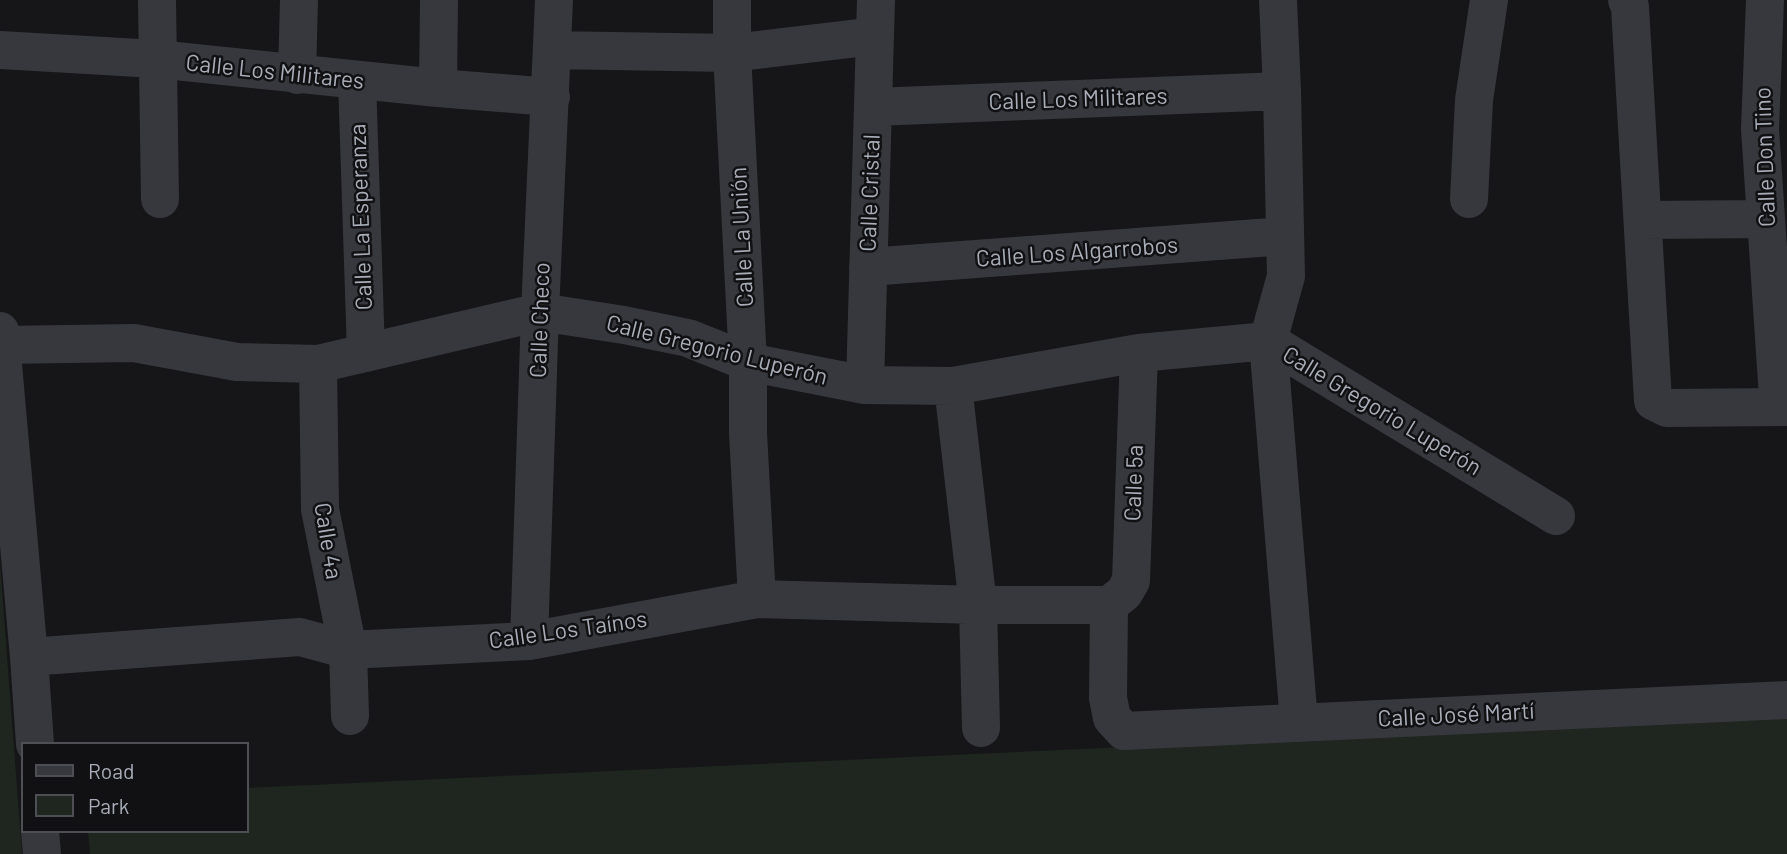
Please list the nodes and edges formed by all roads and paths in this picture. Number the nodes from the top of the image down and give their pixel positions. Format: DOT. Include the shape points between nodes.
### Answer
graph roads {
  1 [pos="156,0"];
  2 [pos="299,0"];
  3 [pos="439,0"];
  4 [pos="554,0"];
  5 [pos="732,0"];
  6 [pos="1278,0"];
  7 [pos="1489,0"];
  8 [pos="1627,0"];
  9 [pos="1765,0"];
  10 [pos="876,18"];
  11 [pos="0,50"];
  12 [pos="552,50"];
  13 [pos="732,53"];
  14 [pos="156,59"];
  15 [pos="297,75"];
  16 [pos="357,80"];
  17 [pos="438,88"];
  18 [pos="1282,91"];
  19 [pos="551,97"];
  20 [pos="873,107"];
  21 [pos="1774,129"];
  22 [pos="160,198"];
  23 [pos="1469,199"];
  24 [pos="1766,219"];
  25 [pos="1643,220"];
  26 [pos="1285,236"];
  27 [pos="868,267"];
  28 [pos="540,312"];
  29 [pos="1,338"];
  30 [pos="1268,341"];
  31 [pos="366,353"];
  32 [pos="1139,353"];
  33 [pos="748,362"];
  34 [pos="318,364"];
  35 [pos="864,385"];
  36 [pos="953,386"];
  37 [pos="1783,404"];
  38 [pos="1556,516"];
  39 [pos="757,599"];
  40 [pos="1109,604"];
  41 [pos="978,605"];
  42 [pos="529,641"];
  43 [pos="348,650"];
  44 [pos="29,657"];
  45 [pos="1787,700"];
  46 [pos="350,716"];
  47 [pos="1299,722"];
  48 [pos="981,728"];
  49 [pos="35,742"];
  50 [pos="40,833"];
  51 [pos="42,854"];
  1 -- 14 [label="street"];
  2 -- 15 [label="street"];
  3 -- 17 [label="street"];
  4 -- 12 [label="street, Calle Checo"];
  5 -- 13 [label="street, Calle La Unión"];
  6 -- 18 [label="street"];
  7 -- 23 [label="street" via="1474,100"];
  8 -- 25 [label="street"];
  9 -- 21 [label="street, Calle Don Tino"];
  10 -- 13 [label="street"];
  10 -- 20 [label="street, Calle Cristal"];
  11 -- 14 [label="street, Calle Los Militares"];
  12 -- 13 [label="street"];
  12 -- 19 [label="street, Calle Checo"];
  13 -- 33 [label="street, Calle La Unión"];
  14 -- 15 [label="street, Calle Los Militares"];
  14 -- 22 [label="street"];
  15 -- 16 [label="street, Calle Los Militares"];
  16 -- 17 [label="street, Calle Los Militares"];
  16 -- 31 [label="street, Calle La Esperanza"];
  17 -- 19 [label="street, Calle Los Militares"];
  18 -- 20 [label="street, Calle Los Militares"];
  18 -- 26 [label="street"];
  19 -- 28 [label="street, Calle Checo"];
  20 -- 27 [label="street, Calle Cristal"];
  21 -- 24 [label="street, Calle Don Tino"];
  24 -- 25 [label="street"];
  24 -- 37 [label="street, Calle Don Tino"];
  25 -- 37 [label="street" via="1653,401 1667,408"];
  26 -- 27 [label="street, Calle Los Algarrobos"];
  26 -- 30 [label="street" via="1286,276"];
  27 -- 35 [label="street, Calle Cristal"];
  28 -- 31 [label="street, Calle Gregorio Luperón"];
  28 -- 33 [label="street, Calle Gregorio Luperón" via="688,338"];
  28 -- 42 [label="street, Calle Checo"];
  29 -- 34 [label="street, Calle Gregorio Luperón" via="134,344 237,362"];
  29 -- 44 [label="street"];
  30 -- 32 [label="street, Calle Gregorio Luperón"];
  30 -- 38 [label="street, Calle Gregorio Luperón"];
  30 -- 47 [label="street"];
  31 -- 34 [label="street, Calle Gregorio Luperón"];
  32 -- 36 [label="street, Calle Gregorio Luperón"];
  32 -- 40 [label="street, Calle 5a" via="1131,581"];
  33 -- 35 [label="street, Calle Gregorio Luperón"];
  33 -- 39 [label="street, Calle La Unión"];
  34 -- 43 [label="street, Calle 4a" via="320,509"];
  35 -- 36 [label="street, Calle Gregorio Luperón"];
  36 -- 41 [label="street"];
  39 -- 41 [label="street, Calle Los Taínos"];
  39 -- 42 [label="street, Calle Los Taínos"];
  40 -- 41 [label="street, Calle Los Taínos"];
  40 -- 47 [label="street, Calle José Martí" via="1108,698 1112,718 1124,731"];
  41 -- 48 [label="street"];
  42 -- 43 [label="street, Calle Los Taínos"];
  43 -- 44 [label="street, Calle Los Taínos" via="300,637"];
  43 -- 46 [label="street, Calle 4a"];
  44 -- 49 [label="street"];
  45 -- 47 [label="street, Calle José Martí"];
  50 -- 51 [label="street"];
}
